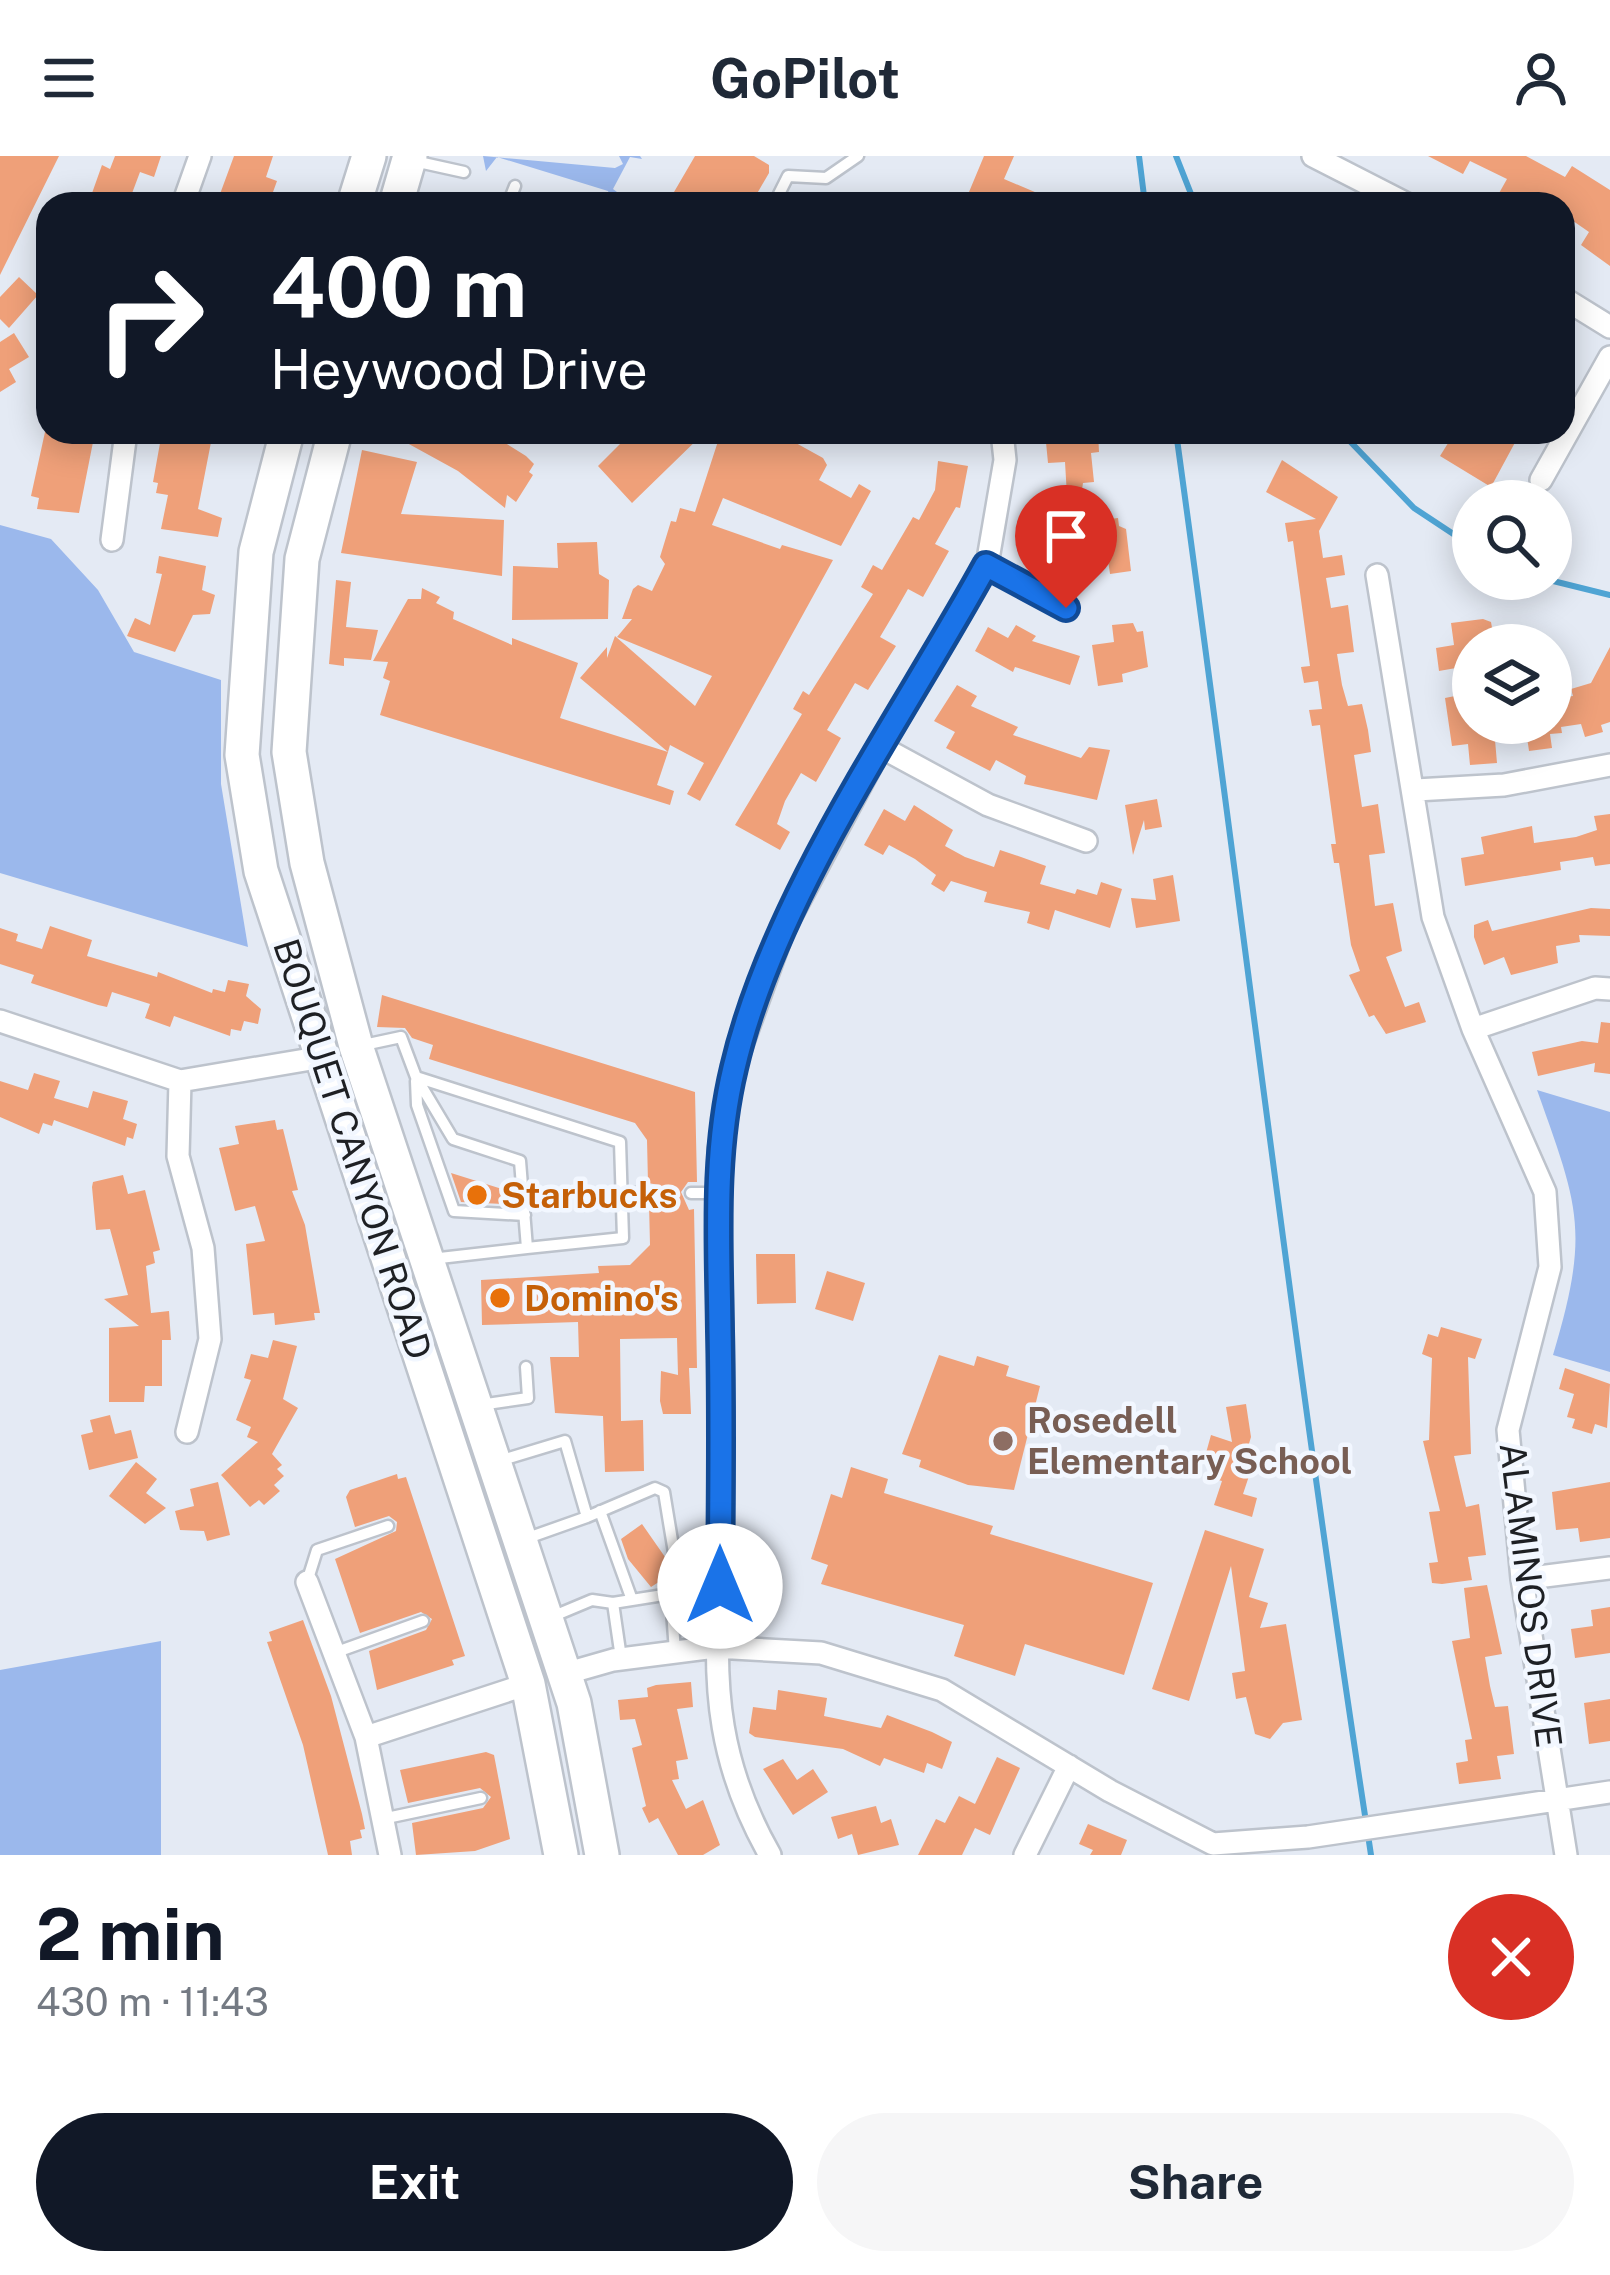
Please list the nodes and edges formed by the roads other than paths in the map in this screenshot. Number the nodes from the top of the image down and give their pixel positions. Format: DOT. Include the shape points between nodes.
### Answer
graph roads {
  1 [pos="200,156"];
  2 [pos="369,156"];
  3 [pos="858,156"];
  4 [pos="1313,156"];
  5 [pos="410,158"];
  6 [pos="464,172"];
  7 [pos="514,186"];
  8 [pos="188,192"];
  9 [pos="358,192"];
  10 [pos="400,192"];
  11 [pos="512,192"];
  12 [pos="780,192"];
  13 [pos="1384,192"];
  14 [pos="1575,305"];
  15 [pos="1610,327"];
  16 [pos="1610,357"];
  17 [pos="1575,419"];
  18 [pos="124,444"];
  19 [pos="284,444"];
  20 [pos="332,444"];
  21 [pos="1004,444"];
  22 [pos="1561,444"];
  23 [pos="1541,480"];
  24 [pos="112,540"];
  25 [pos="986,565"];
  26 [pos="1377,575"];
  27 [pos="1066,608"];
  28 [pos="880,747"];
  29 [pos="1610,765"];
  30 [pos="1416,790"];
  31 [pos="1086,841"];
  32 [pos="1610,989"];
  33 [pos="0,1021"];
  34 [pos="1472,1029"];
  35 [pos="356,1046"];
  36 [pos="323,1057"];
  37 [pos="416,1078"];
  38 [pos="180,1082"];
  39 [pos="356,1159"];
  40 [pos="622,1193"];
  41 [pos="652,1193"];
  42 [pos="691,1193"];
  43 [pos="719,1193"];
  44 [pos="525,1215"];
  45 [pos="527,1248"];
  46 [pos="427,1259"];
  47 [pos="456,1340"];
  48 [pos="526,1367"];
  49 [pos="476,1406"];
  50 [pos="187,1432"];
  51 [pos="496,1462"];
  52 [pos="600,1511"];
  53 [pos="587,1517"];
  54 [pos="388,1526"];
  55 [pos="520,1541"];
  56 [pos="1610,1568"];
  57 [pos="1522,1579"];
  58 [pos="307,1582"];
  59 [pos="720,1586"];
  60 [pos="676,1593"];
  61 [pos="632,1600"];
  62 [pos="614,1603"];
  63 [pos="546,1619"];
  64 [pos="422,1621"];
  65 [pos="716,1647"];
  66 [pos="675,1652"];
  67 [pos="334,1654"];
  68 [pos="621,1658"];
  69 [pos="564,1674"];
  70 [pos="527,1684"];
  71 [pos="366,1737"];
  72 [pos="1069,1766"];
  73 [pos="1610,1792"];
  74 [pos="481,1798"];
  75 [pos="1557,1799"];
  76 [pos="382,1819"];
  77 [pos="1214,1849"];
  78 [pos="390,1855"];
  79 [pos="561,1855"];
  80 [pos="602,1855"];
  81 [pos="770,1855"];
  82 [pos="1024,1855"];
  83 [pos="1566,1855"];
  1 -- 8 [label="street"];
  2 -- 9 [label="main road"];
  3 -- 12 [label="lane" via="826,178 788,176"];
  4 -- 13 [label="street"];
  5 -- 6 [label="lane"];
  5 -- 10 [label="main road"];
  7 -- 11 [label="lane"];
  14 -- 15 [label="street"];
  16 -- 17 [label="street"];
  18 -- 24 [label="street"];
  19 -- 36 [label="main road, BOUQUET CANYON ROAD" via="256,552 242,754 261,871"];
  20 -- 35 [label="main road, BOUQUET CANYON ROAD" via="302,559 289,752 307,863"];
  21 -- 25 [label="street"];
  22 -- 23 [label="street"];
  25 -- 27 [label="street"];
  25 -- 28 [label="street"];
  26 -- 30 [label="street, ALAMINOS DRIVE"];
  28 -- 31 [label="street" via="988,805"];
  28 -- 43 [label="street" via="783,932 751,1013 723,1129"];
  29 -- 30 [label="street"];
  30 -- 34 [label="street, ALAMINOS DRIVE" via="1432,917"];
  32 -- 34 [label="street"];
  33 -- 38 [label="street"];
  34 -- 57 [label="street, ALAMINOS DRIVE" via="1545,1192 1550,1267 1508,1430"];
  35 -- 36 [label="main road"];
  35 -- 37 [label="lane" via="401,1037"];
  35 -- 46 [label="main road, BOUQUET CANYON ROAD"];
  36 -- 38 [label="street"];
  36 -- 39 [label="main road, BOUQUET CANYON ROAD"];
  37 -- 40 [label="lane" via="620,1142"];
  37 -- 44 [label="lane" via="453,1139 520,1161"];
  37 -- 44 [label="lane" via="417,1105 454,1211"];
  38 -- 50 [label="street" via="178,1156 203,1249 210,1339"];
  39 -- 47 [label="main road" via="386,1196 443,1363 452,1360"];
  39 -- 70 [label="main road, BOUQUET CANYON ROAD"];
  40 -- 41 [label="lane"];
  40 -- 45 [label="lane" via="623,1238"];
  42 -- 43 [label="lane"];
  43 -- 59 [label="street"];
  44 -- 45 [label="lane"];
  45 -- 46 [label="lane"];
  46 -- 47 [label="main road, BOUQUET CANYON ROAD"];
  47 -- 49 [label="main road, BOUQUET CANYON ROAD"];
  48 -- 49 [label="lane" via="528,1398"];
  49 -- 51 [label="main road, BOUQUET CANYON ROAD"];
  51 -- 53 [label="lane" via="565,1441"];
  51 -- 55 [label="main road, BOUQUET CANYON ROAD"];
  52 -- 53 [label="lane"];
  52 -- 60 [label="lane" via="655,1488 664,1492"];
  52 -- 61 [label="lane"];
  53 -- 55 [label="lane"];
  54 -- 58 [label="lane" via="317,1550"];
  55 -- 63 [label="main road, BOUQUET CANYON ROAD"];
  56 -- 57 [label="street"];
  57 -- 75 [label="street, ALAMINOS DRIVE"];
  58 -- 67 [label="street"];
  59 -- 60 [label="lane"];
  59 -- 65 [label="street"];
  60 -- 61 [label="lane"];
  60 -- 66 [label="lane"];
  61 -- 62 [label="lane"];
  62 -- 63 [label="lane" via="592,1600"];
  62 -- 68 [label="lane"];
  63 -- 69 [label="main road, BOUQUET CANYON ROAD"];
  64 -- 67 [label="lane"];
  65 -- 66 [label="street"];
  65 -- 72 [label="street" via="821,1653 942,1690"];
  65 -- 81 [label="street" via="727,1766"];
  66 -- 68 [label="street"];
  67 -- 71 [label="street"];
  68 -- 69 [label="street"];
  69 -- 70 [label="main road"];
  69 -- 80 [label="main road, BOUQUET CANYON ROAD"];
  70 -- 71 [label="street"];
  70 -- 79 [label="main road, BOUQUET CANYON ROAD"];
  71 -- 76 [label="street"];
  72 -- 77 [label="street"];
  72 -- 82 [label="street"];
  73 -- 75 [label="street"];
  74 -- 76 [label="lane"];
  75 -- 77 [label="street"];
  75 -- 83 [label="street, ALAMINOS DRIVE"];
  76 -- 78 [label="street"];
}
